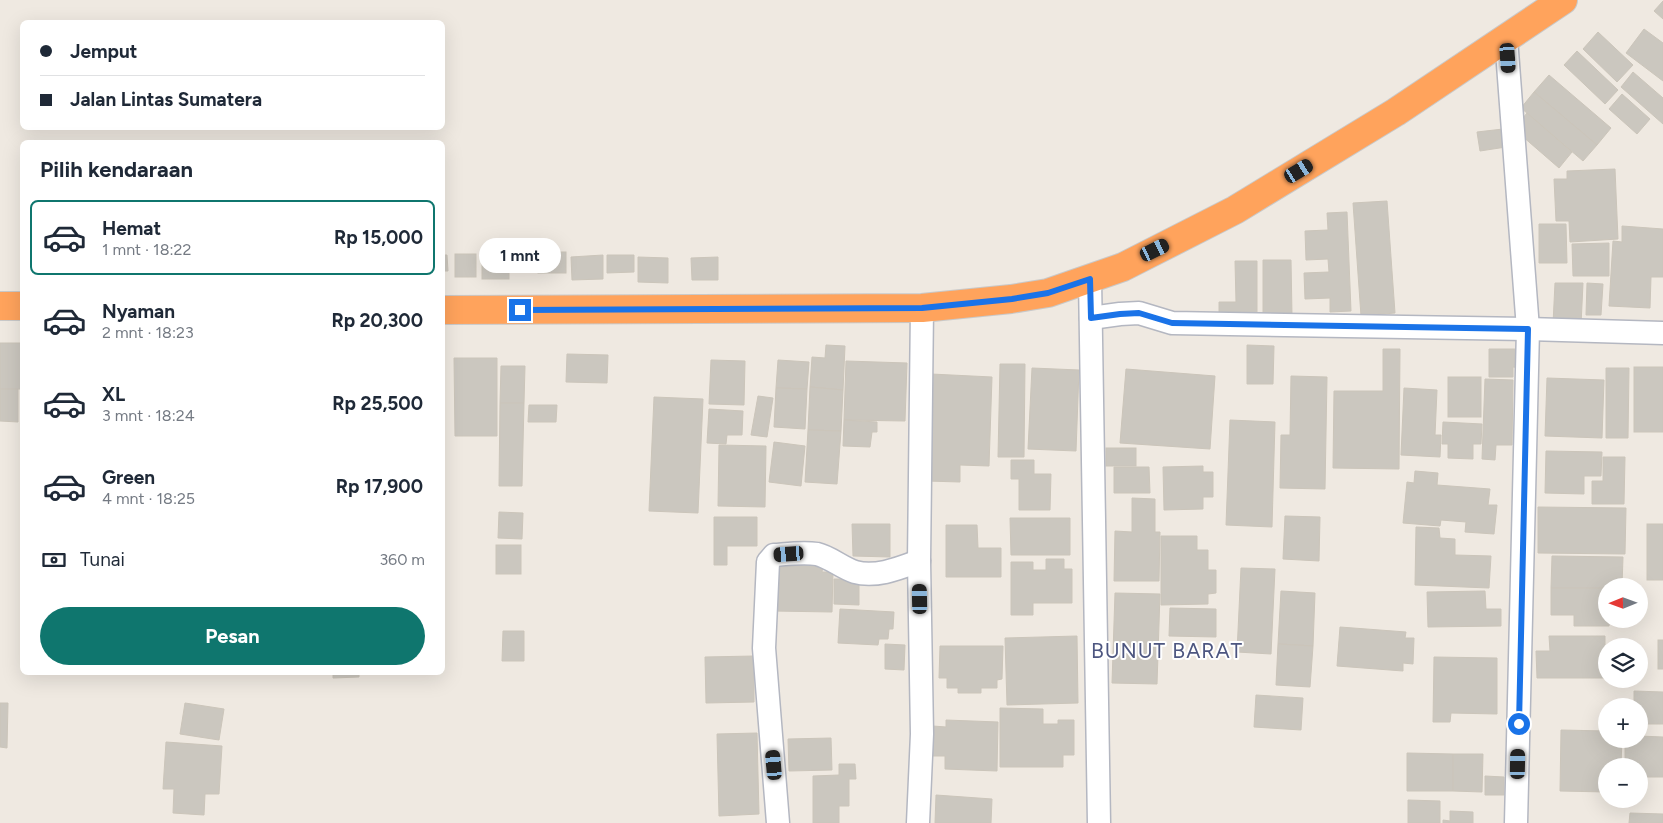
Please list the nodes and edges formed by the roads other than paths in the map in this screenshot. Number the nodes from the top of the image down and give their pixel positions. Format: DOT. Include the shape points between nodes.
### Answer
graph roads {
  1 [pos="1563,0"];
  2 [pos="1506,38"];
  3 [pos="1090,279"];
  4 [pos="0,306"];
  5 [pos="20,306"];
  6 [pos="922,308"];
  7 [pos="445,310"];
  8 [pos="1091,318"];
  9 [pos="1528,329"];
  10 [pos="1663,333"];
  11 [pos="919,561"];
  12 [pos="778,823"];
  13 [pos="918,823"];
  14 [pos="1099,823"];
  15 [pos="1516,823"];
  1 -- 2 [label="highway"];
  2 -- 3 [label="highway" via="1396,112 1235,210 1122,267"];
  2 -- 9 [label="street"];
  3 -- 6 [label="highway" via="1048,293"];
  3 -- 8 [label="street"];
  4 -- 5 [label="highway"];
  6 -- 7 [label="highway"];
  6 -- 11 [label="street"];
  8 -- 9 [label="street" via="1139,313 1172,323"];
  8 -- 14 [label="street"];
  9 -- 10 [label="street"];
  9 -- 15 [label="street"];
  11 -- 12 [label="street" via="871,573 856,572 818,555 804,553 774,555 768,562 764,648"];
  11 -- 13 [label="street" via="922,734"];
}
